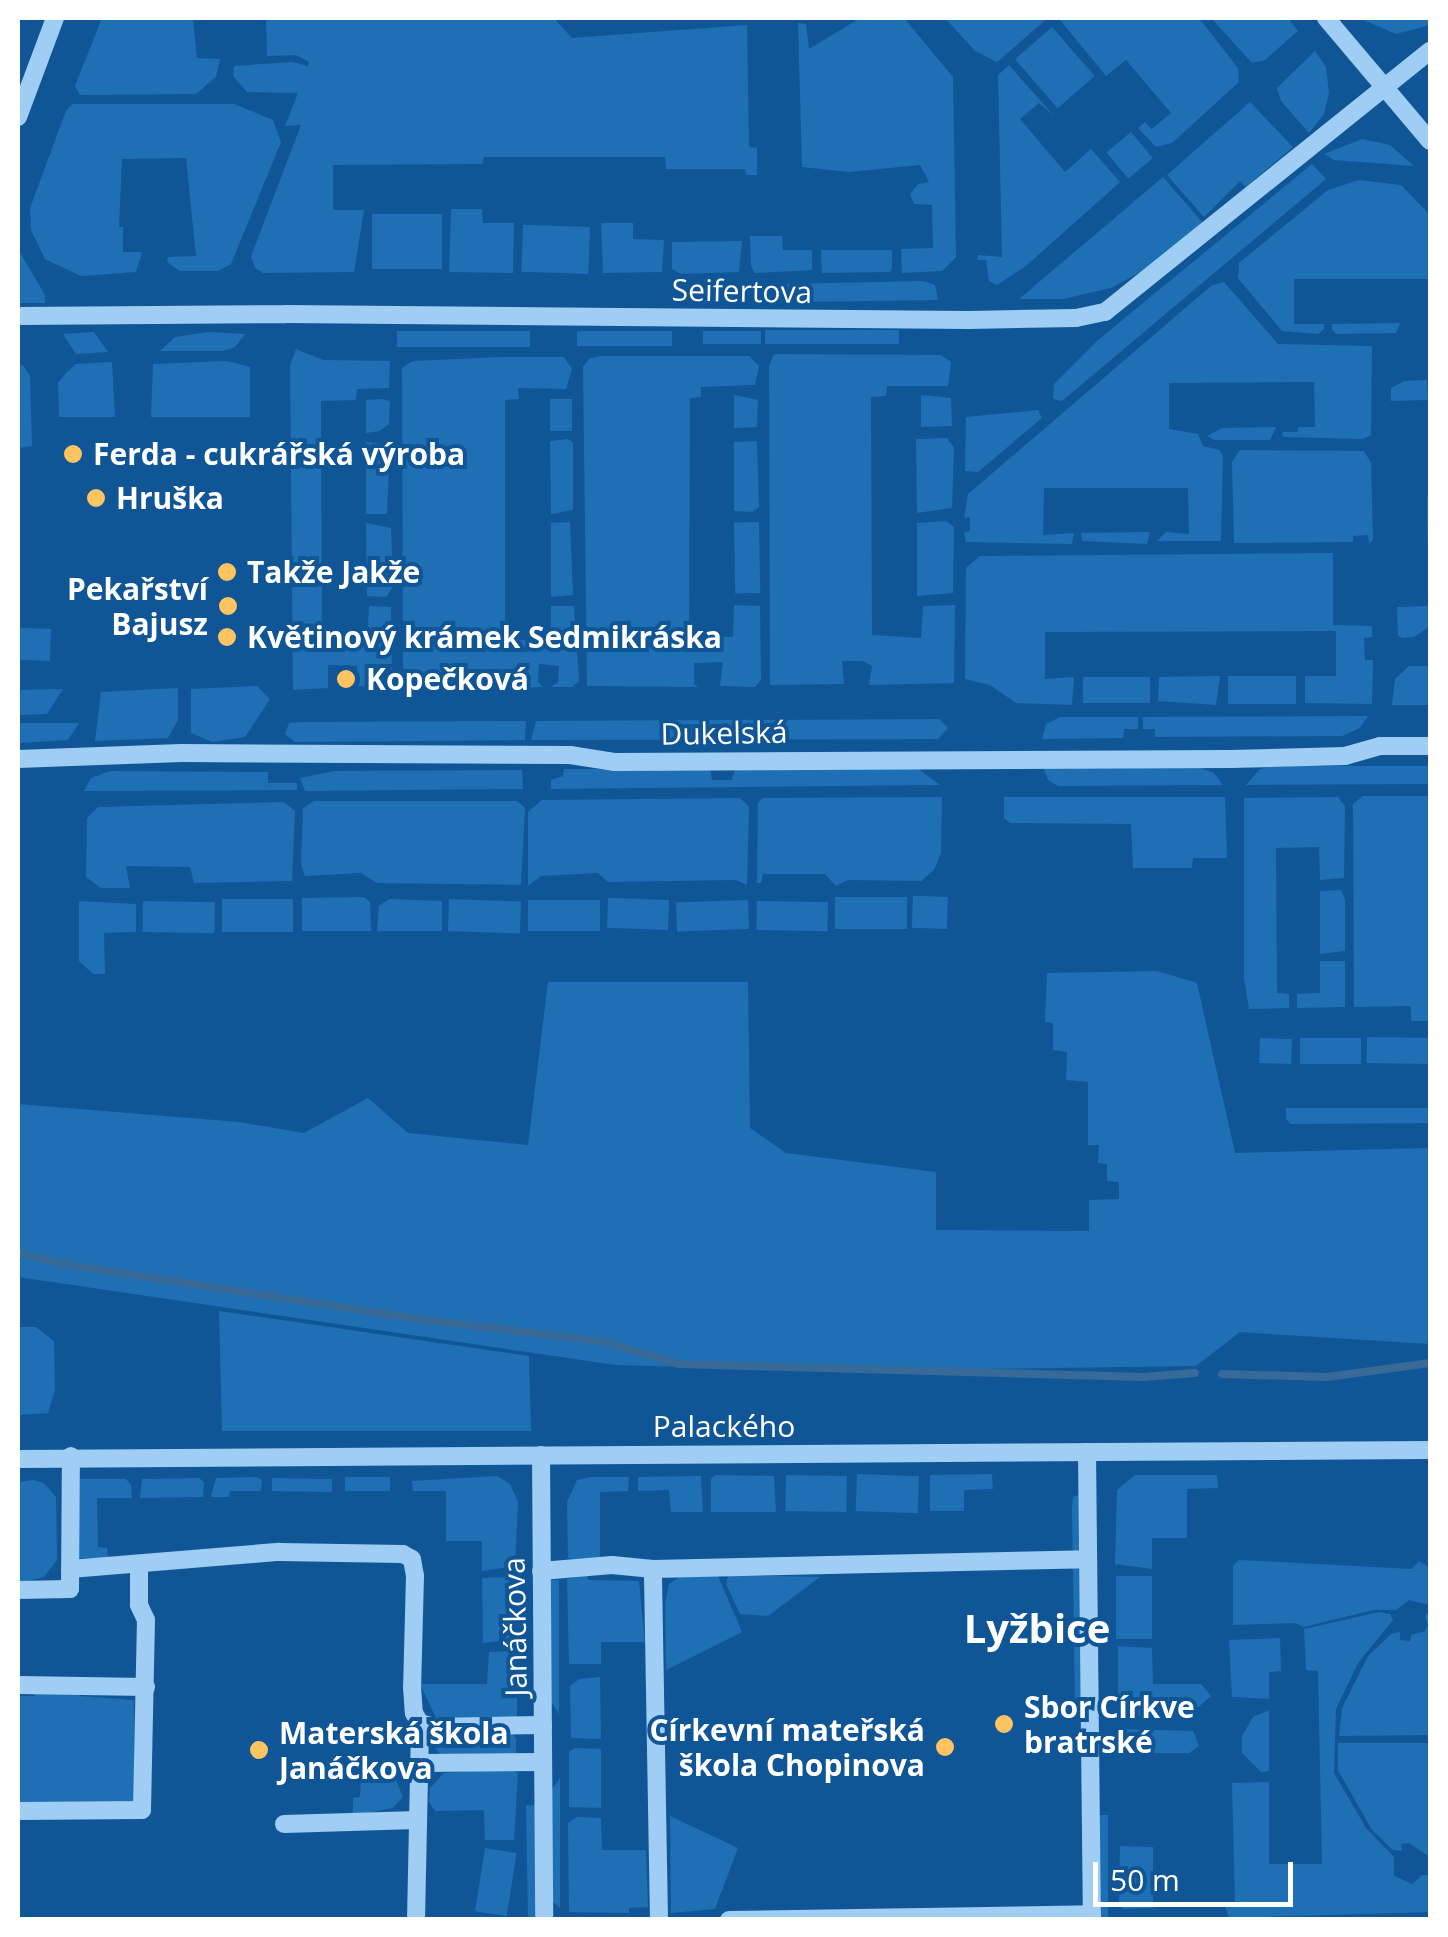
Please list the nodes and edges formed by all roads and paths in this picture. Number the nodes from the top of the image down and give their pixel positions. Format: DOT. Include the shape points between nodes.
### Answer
graph roads {
  1 [pos="55,18"];
  2 [pos="1326,18"];
  3 [pos="1430,50"];
  4 [pos="1386,88"];
  5 [pos="18,117"];
  6 [pos="1430,140"];
  7 [pos="18,316"];
  8 [pos="1430,746"];
  9 [pos="18,759"];
  10 [pos="1430,1450"];
  11 [pos="1087,1452"];
  12 [pos="540,1455"];
  13 [pos="72,1456"];
  14 [pos="18,1459"];
  15 [pos="1088,1559"];
  16 [pos="138,1564"];
  17 [pos="70,1569"];
  18 [pos="653,1569"];
  19 [pos="542,1571"];
  20 [pos="18,1590"];
  21 [pos="18,1684"];
  22 [pos="146,1687"];
  23 [pos="420,1724"];
  24 [pos="543,1725"];
  25 [pos="542,1762"];
  26 [pos="420,1763"];
  27 [pos="18,1811"];
  28 [pos="416,1820"];
  29 [pos="284,1824"];
  30 [pos="1092,1917"];
  31 [pos="416,1920"];
  32 [pos="544,1920"];
  33 [pos="659,1920"];
  34 [pos="730,1920"];
  1 -- 5 [label="street"];
  2 -- 4 [label="street"];
  3 -- 4 [label="street, Seifertova"];
  4 -- 6 [label="street"];
  4 -- 7 [label="street, Seifertova" via="1105,312 1076,318"];
  8 -- 9 [label="street, Dukelská" via="1231,759"];
  10 -- 11 [label="street, Palackého"];
  11 -- 12 [label="street, Palackého"];
  11 -- 15 [label="street"];
  12 -- 13 [label="street, Palackého"];
  12 -- 19 [label="street, Janáčkova"];
  13 -- 14 [label="street, Palackého"];
  13 -- 17 [label="street"];
  15 -- 18 [label="street"];
  15 -- 30 [label="street"];
  16 -- 17 [label="street"];
  16 -- 22 [label="street"];
  16 -- 23 [label="street" via="279,1552 412,1558 412,1687"];
  17 -- 20 [label="street" via="70,1589"];
  18 -- 19 [label="street"];
  18 -- 33 [label="street"];
  19 -- 24 [label="street, Janáčkova"];
  21 -- 22 [label="street"];
  22 -- 27 [label="street" via="142,1810"];
  23 -- 24 [label="street"];
  23 -- 26 [label="street"];
  24 -- 25 [label="street, Janáčkova"];
  25 -- 26 [label="street"];
  25 -- 32 [label="street, Janáčkova"];
  26 -- 28 [label="street"];
  28 -- 29 [label="street"];
  28 -- 31 [label="street"];
  30 -- 34 [label="street"];
}
